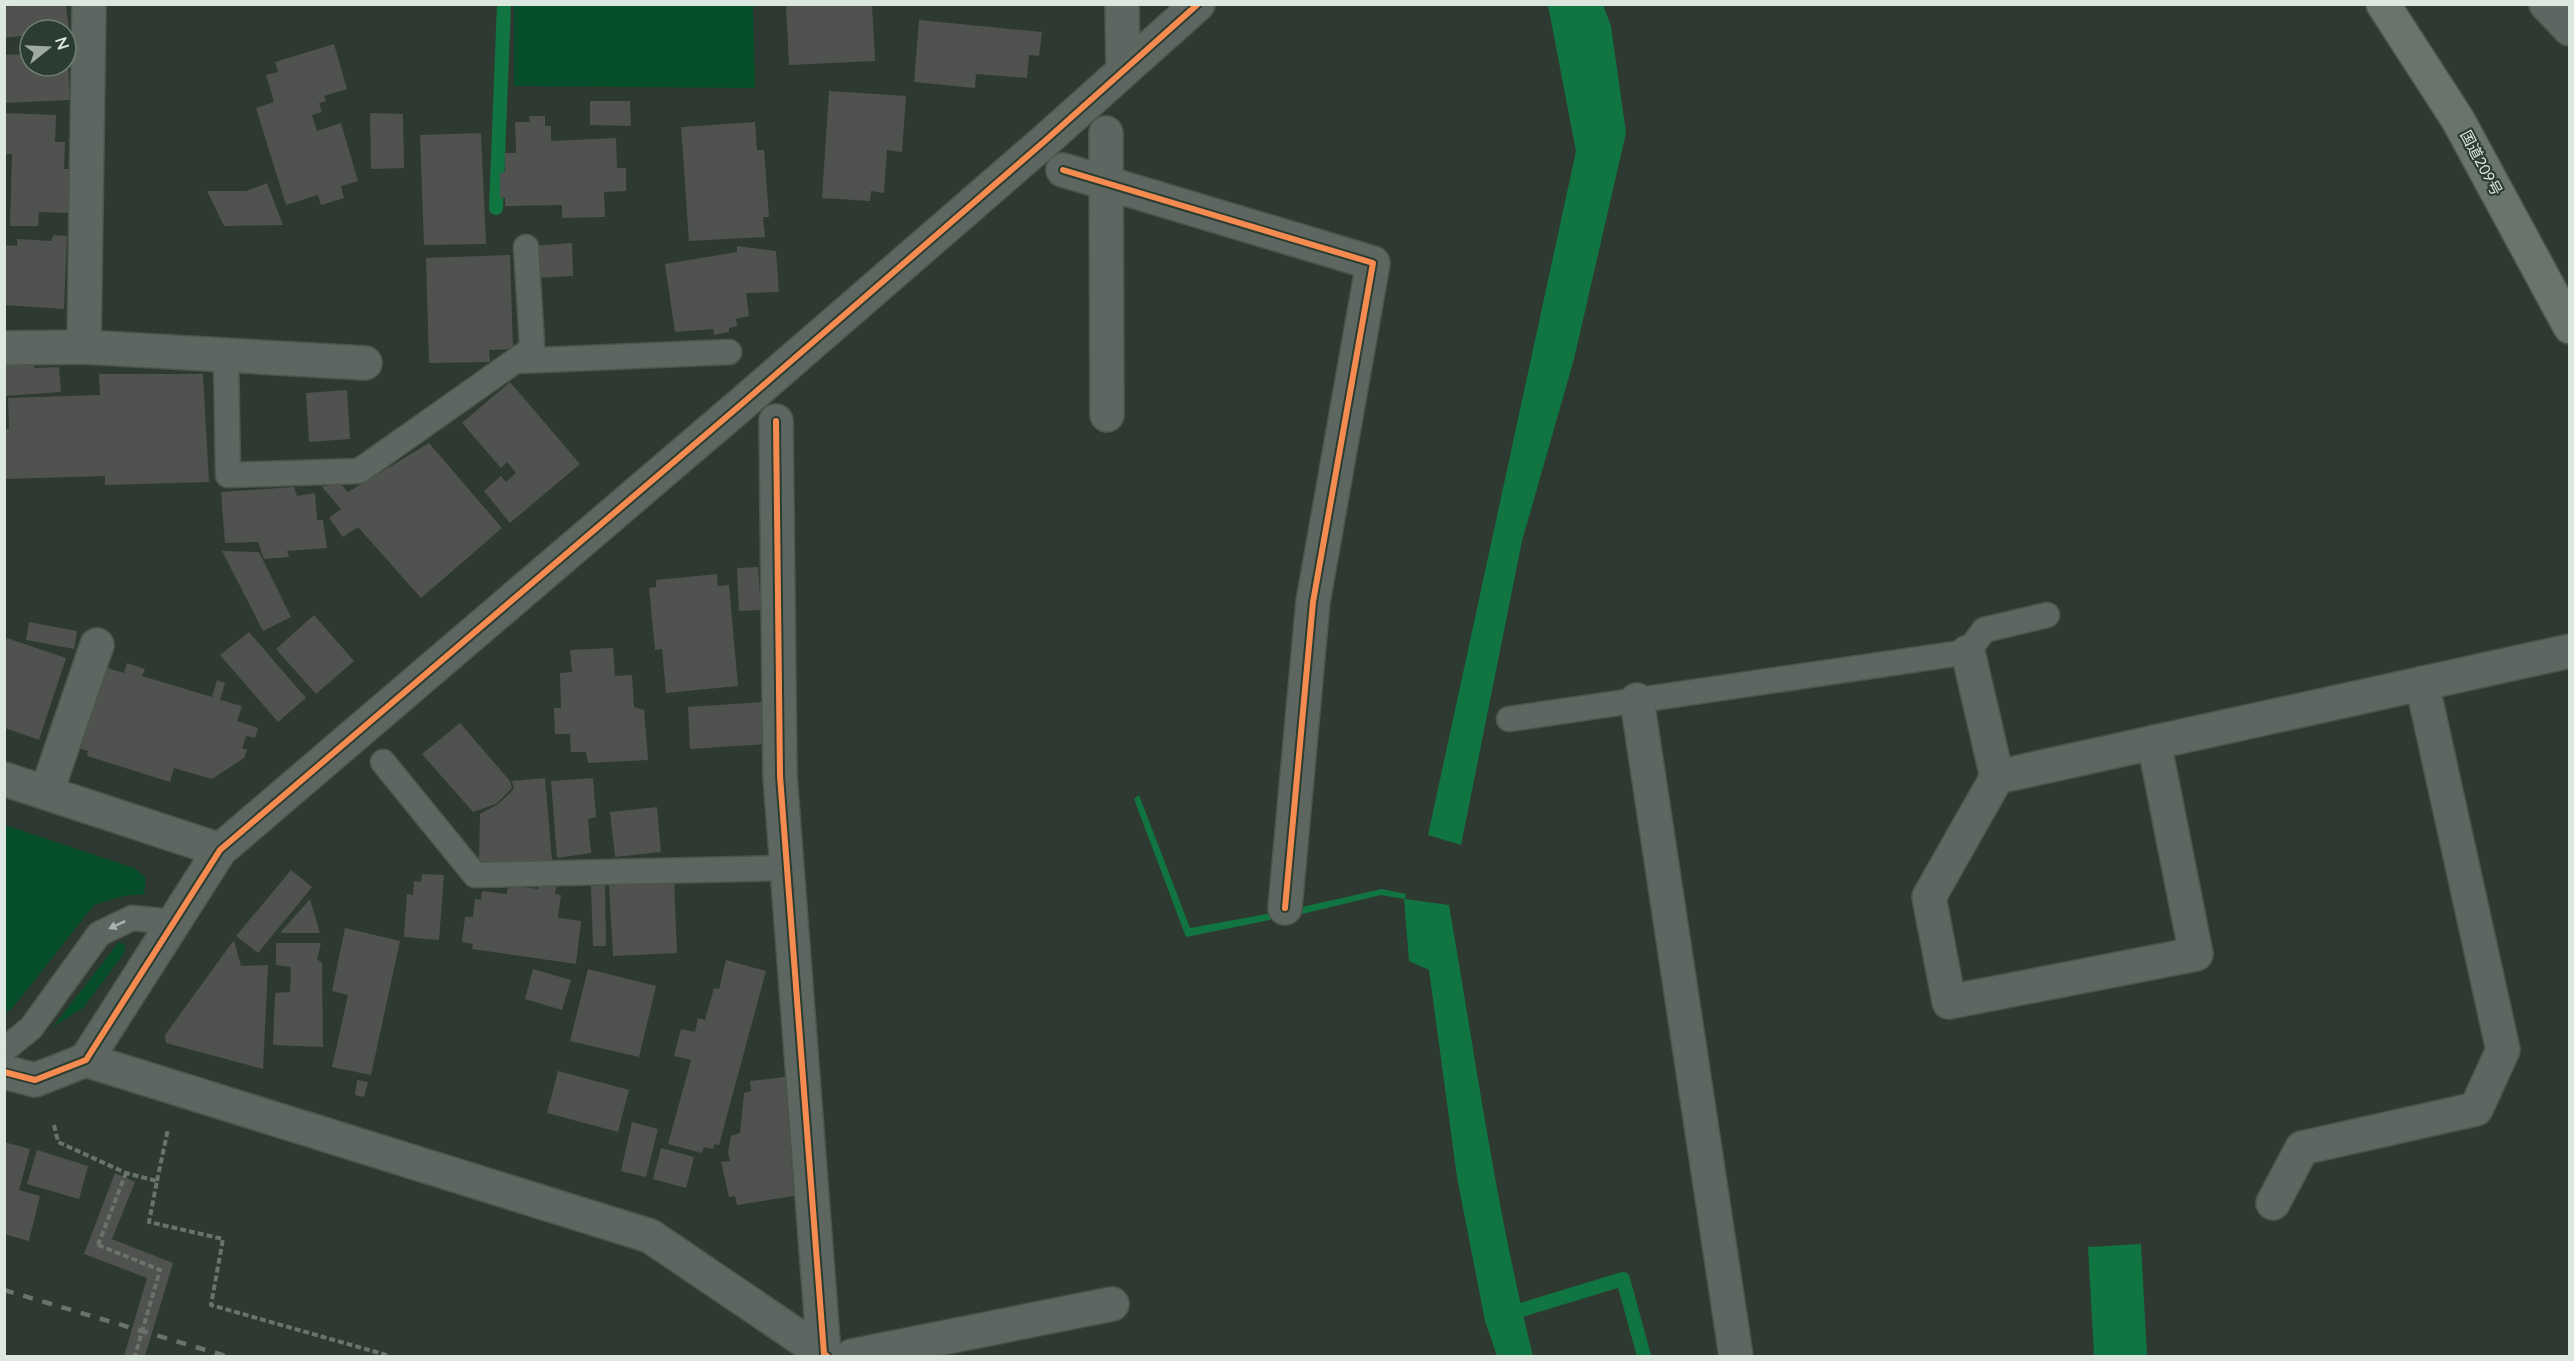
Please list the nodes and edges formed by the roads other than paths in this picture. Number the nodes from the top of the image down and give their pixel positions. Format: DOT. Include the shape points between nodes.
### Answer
graph roads {
  1 [pos="89,4"];
  2 [pos="1122,4"];
  3 [pos="1198,4"];
  4 [pos="2383,4"];
  5 [pos="2546,4"];
  6 [pos="2570,29"];
  7 [pos="1123,70"];
  8 [pos="1106,133"];
  9 [pos="1064,170"];
  10 [pos="1105,182"];
  11 [pos="526,247"];
  12 [pos="2570,327"];
  13 [pos="84,347"];
  14 [pos="4,348"];
  15 [pos="729,352"];
  16 [pos="226,355"];
  17 [pos="527,357"];
  18 [pos="365,363"];
  19 [pos="1107,415"];
  20 [pos="776,421"];
  21 [pos="2047,615"];
  22 [pos="97,645"];
  23 [pos="2570,651"];
  24 [pos="1968,652"];
  25 [pos="2421,683"];
  26 [pos="1637,700"];
  27 [pos="1509,719"];
  28 [pos="2154,742"];
  29 [pos="383,762"];
  30 [pos="1996,777"];
  31 [pos="4,779"];
  32 [pos="47,791"];
  33 [pos="220,850"];
  34 [pos="787,868"];
  35 [pos="1285,908"];
  36 [pos="174,922"];
  37 [pos="4,1050"];
  38 [pos="87,1060"];
  39 [pos="4,1072"];
  40 [pos="2273,1203"];
  41 [pos="1112,1304"];
  42 [pos="834,1356"];
  43 [pos="1736,1356"];
  1 -- 13 [label="street"];
  2 -- 7 [label="street"];
  3 -- 7 [label="street"];
  4 -- 12 [label="highway, 国道209号" via="2458,120"];
  5 -- 6 [label="street"];
  7 -- 33 [label="street" via="744,402"];
  8 -- 10 [label="street"];
  9 -- 10 [label="street"];
  10 -- 19 [label="street"];
  10 -- 35 [label="street" via="1373,263 1313,602"];
  11 -- 17 [label="lane"];
  13 -- 14 [label="street"];
  13 -- 16 [label="street"];
  15 -- 17 [label="lane"];
  16 -- 17 [label="lane" via="228,475 359,471"];
  16 -- 18 [label="street"];
  20 -- 34 [label="street" via="780,776"];
  21 -- 24 [label="lane" via="1984,630"];
  22 -- 32 [label="street"];
  23 -- 25 [label="street"];
  24 -- 26 [label="lane"];
  24 -- 30 [label="street"];
  25 -- 28 [label="street"];
  25 -- 40 [label="street" via="2503,1050 2476,1109 2302,1148"];
  26 -- 27 [label="lane"];
  26 -- 43 [label="street"];
  28 -- 30 [label="street"];
  28 -- 30 [label="street" via="2196,954 1949,1002 1929,897"];
  29 -- 34 [label="lane" via="475,875"];
  31 -- 32 [label="street"];
  32 -- 33 [label="street"];
  33 -- 36 [label="street"];
  34 -- 42 [label="street"];
  36 -- 37 [label="lane, one-way" via="132,918 99,934 31,1028"];
  36 -- 38 [label="street"];
  38 -- 39 [label="street" via="35,1080"];
  38 -- 42 [label="street" via="650,1236"];
  41 -- 42 [label="street"];
}
